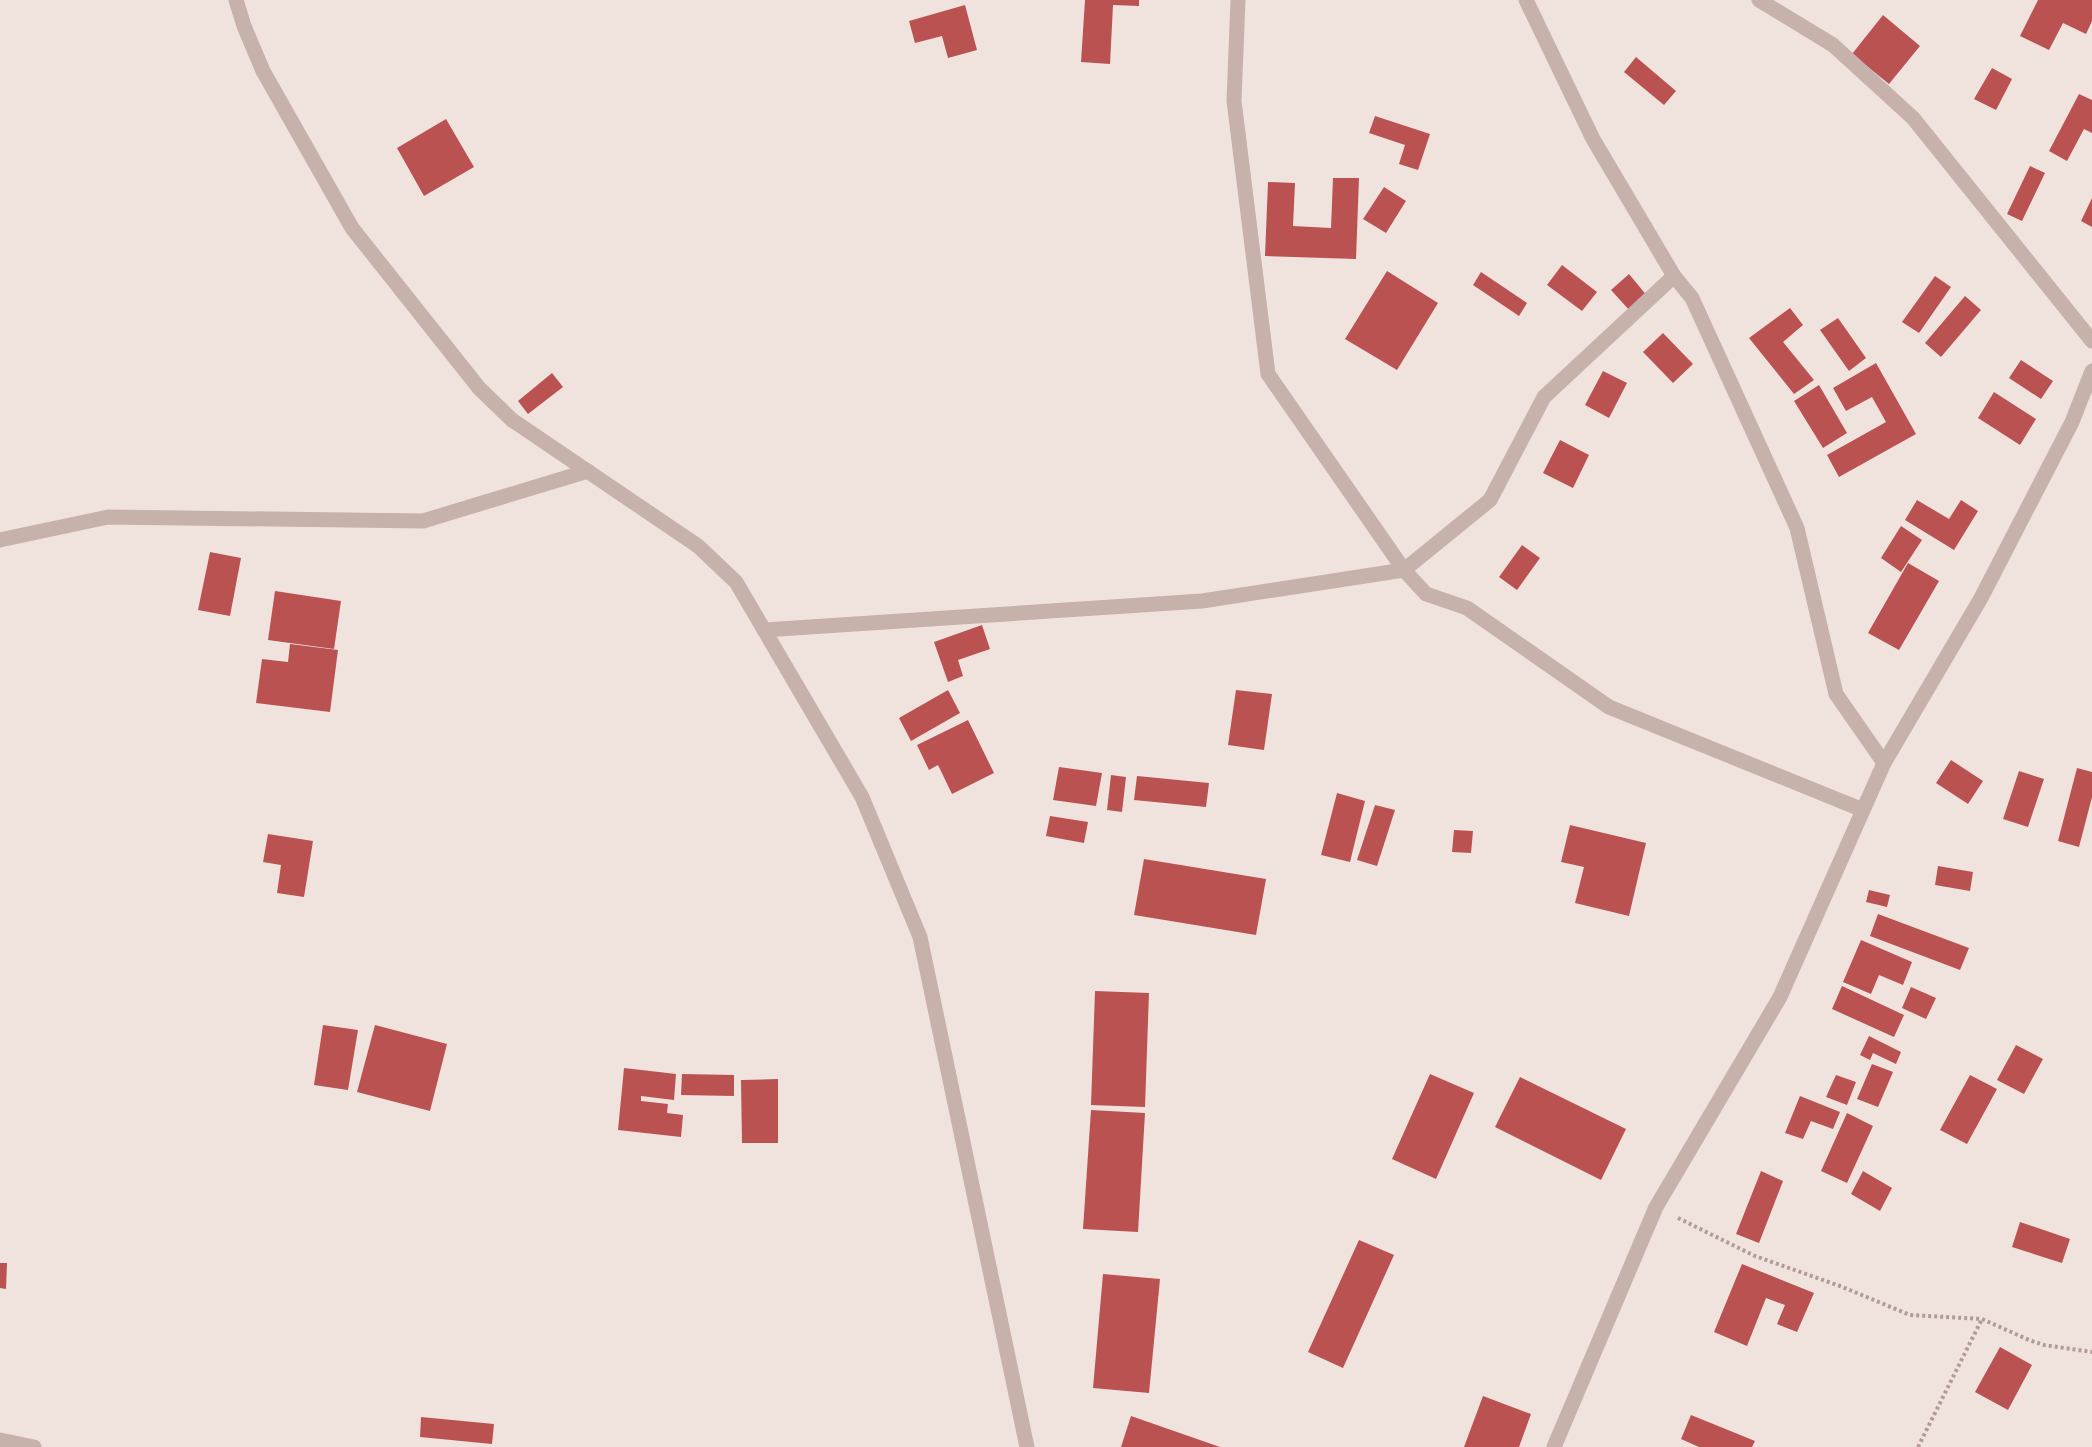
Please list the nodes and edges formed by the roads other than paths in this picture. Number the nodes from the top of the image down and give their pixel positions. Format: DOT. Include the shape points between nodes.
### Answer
graph roads {
  1 [pos="236,0"];
  2 [pos="1238,0"];
  3 [pos="1526,0"];
  4 [pos="1759,0"];
  5 [pos="1674,276"];
  6 [pos="2092,341"];
  7 [pos="2092,371"];
  8 [pos="588,471"];
  9 [pos="0,540"];
  10 [pos="1404,570"];
  11 [pos="764,630"];
  12 [pos="1884,763"];
  13 [pos="1863,810"];
  14 [pos="0,1440"];
  15 [pos="34,1447"];
  16 [pos="1027,1447"];
  17 [pos="1554,1447"];
  1 -- 8 [label="street" via="263,71 352,228 479,388 512,420"];
  2 -- 10 [label="street" via="1234,101 1268,374"];
  3 -- 5 [label="street" via="1593,139"];
  4 -- 6 [label="street" via="1833,45 1913,118"];
  5 -- 10 [label="street" via="1544,397 1490,500"];
  5 -- 12 [label="street" via="1692,298 1797,528 1836,694"];
  7 -- 12 [label="street" via="2072,422 1981,598"];
  8 -- 9 [label="street" via="423,521 108,517"];
  8 -- 11 [label="street" via="698,546 735,582"];
  10 -- 11 [label="street" via="1202,601"];
  10 -- 13 [label="street" via="1426,594 1467,608 1609,707"];
  11 -- 16 [label="street" via="862,797 920,937"];
  12 -- 13 [label="street"];
  13 -- 17 [label="street" via="1780,997 1656,1208"];
  14 -- 15 [label="street"];
}
